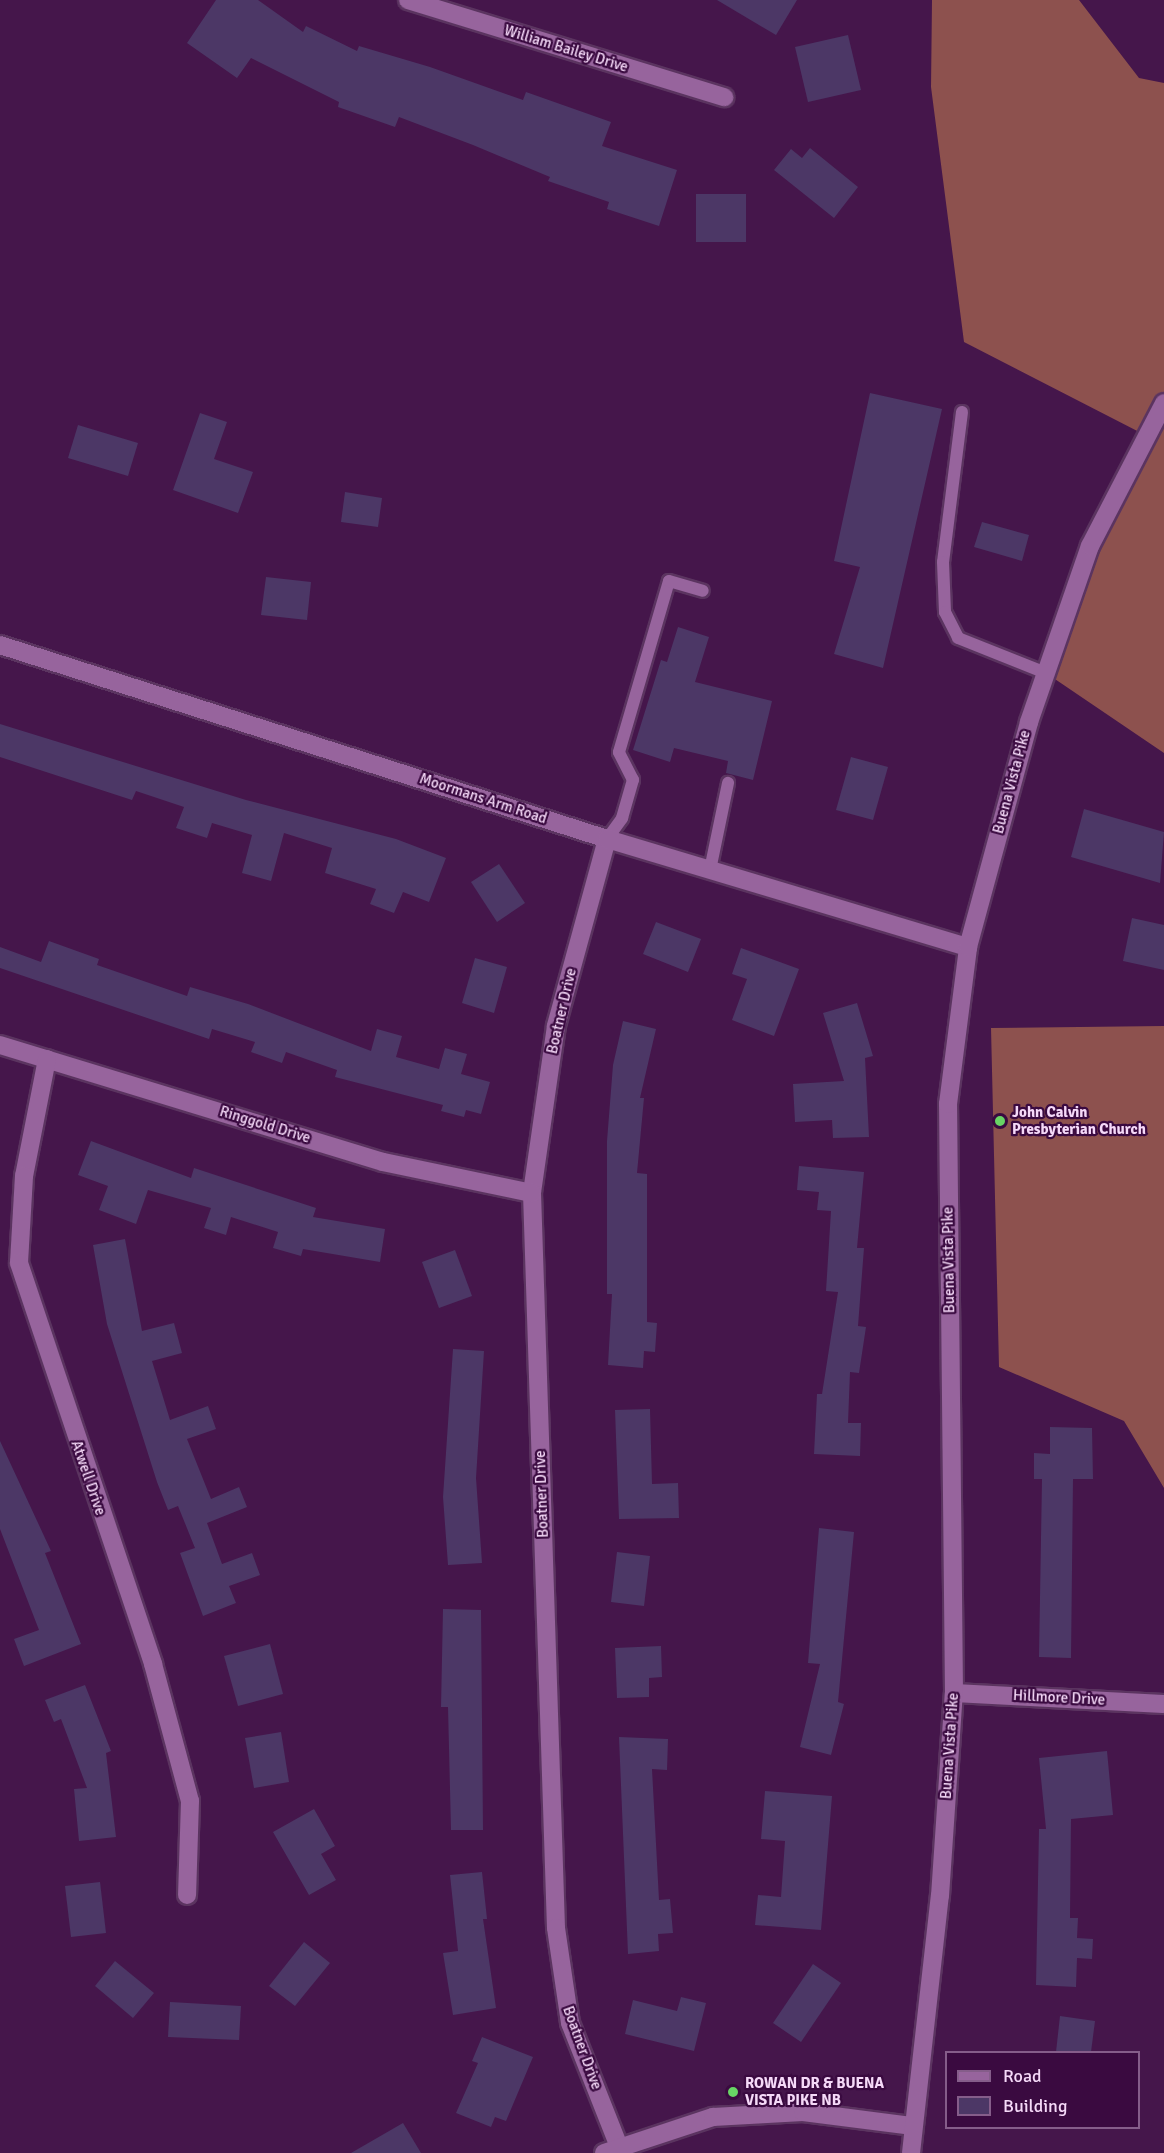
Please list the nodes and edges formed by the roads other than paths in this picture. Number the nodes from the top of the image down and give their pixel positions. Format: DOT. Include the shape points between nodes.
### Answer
graph roads {
  1 [pos="408,0"];
  2 [pos="442,5"];
  3 [pos="724,98"];
  4 [pos="1164,403"];
  5 [pos="962,412"];
  6 [pos="703,591"];
  7 [pos="0,645"];
  8 [pos="1046,673"];
  9 [pos="728,783"];
  10 [pos="607,839"];
  11 [pos="710,870"];
  12 [pos="968,947"];
  13 [pos="0,1045"];
  14 [pos="47,1059"];
  15 [pos="532,1193"];
  16 [pos="954,1693"];
  17 [pos="1164,1704"];
  18 [pos="187,1895"];
  19 [pos="913,2126"];
  20 [pos="612,2150"];
  21 [pos="910,2153"];
  1 -- 2 [label="street, William Bailey Drive"];
  2 -- 3 [label="street, William Bailey Drive"];
  4 -- 8 [label="street, Buena Vista Pike" via="1090,546"];
  5 -- 8 [label="lane" via="943,562 945,612 958,638"];
  6 -- 10 [label="lane" via="669,581 619,752 633,780 622,818"];
  7 -- 10 [label="street, Moormans Arm Road"];
  8 -- 12 [label="street, Buena Vista Pike"];
  9 -- 11 [label="lane"];
  10 -- 11 [label="street, Moormans Arm Road"];
  10 -- 15 [label="street, Boatner Drive" via="556,1026"];
  11 -- 12 [label="street, Moormans Arm Road"];
  12 -- 16 [label="street, Buena Vista Pike" via="948,1104"];
  13 -- 14 [label="street, Ringgold Drive"];
  14 -- 15 [label="street, Ringgold Drive" via="393,1165"];
  14 -- 18 [label="street, Atwell Drive" via="24,1176 18,1263 153,1664 184,1778 190,1801"];
  15 -- 20 [label="street, Boatner Drive" via="556,1928 570,2023"];
  16 -- 17 [label="street, Hillmore Drive"];
  16 -- 19 [label="street, Buena Vista Pike" via="940,1896"];
  19 -- 20 [label="street" via="803,2112 713,2117"];
  19 -- 21 [label="street, Buena Vista Pike"];
}
